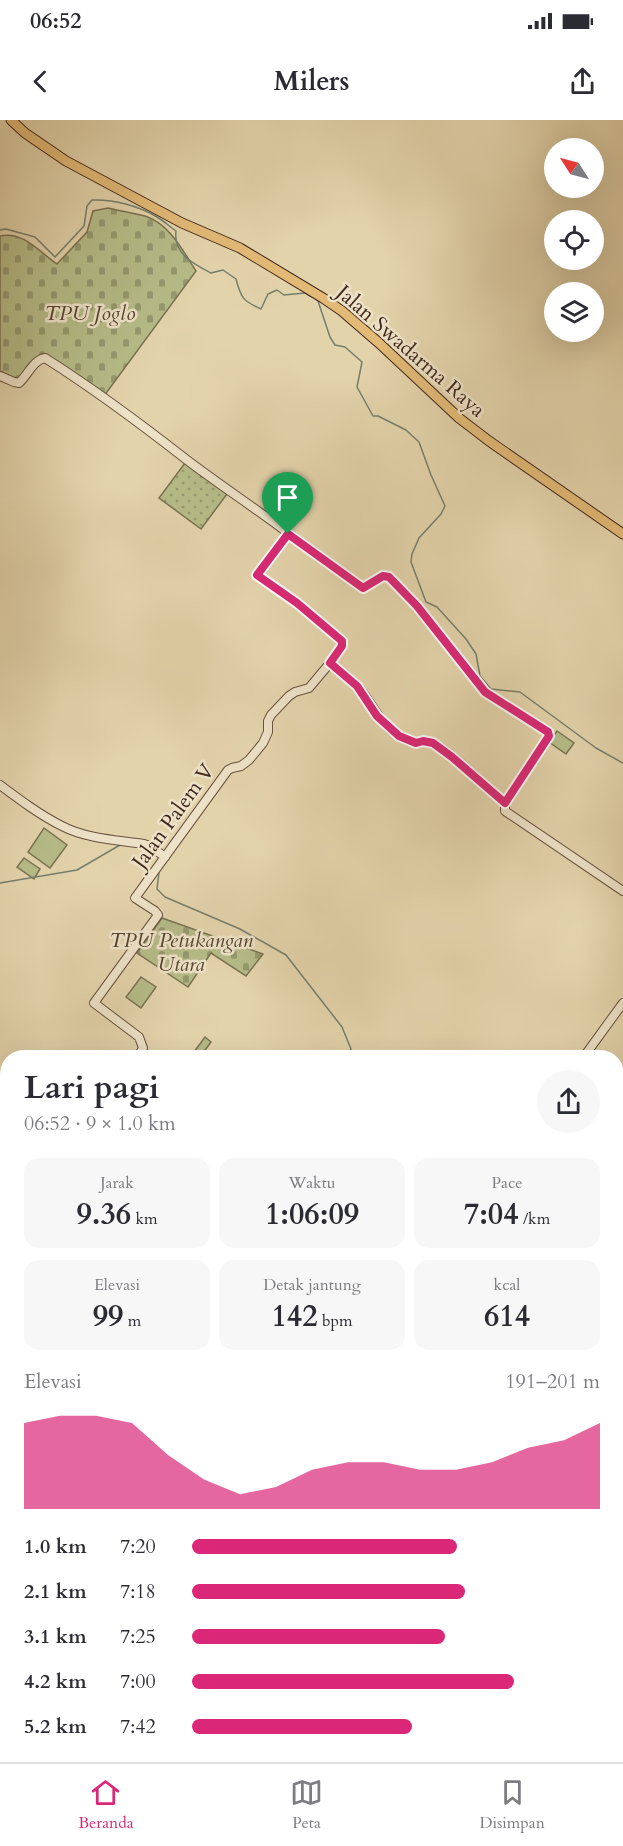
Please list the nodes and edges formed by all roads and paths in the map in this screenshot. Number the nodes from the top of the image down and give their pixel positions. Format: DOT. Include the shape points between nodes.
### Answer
graph roads {
  1 [pos="11,120"];
  2 [pos="0,376"];
  3 [pos="288,534"];
  4 [pos="623,534"];
  5 [pos="330,663"];
  6 [pos="0,785"];
  7 [pos="505,803"];
  8 [pos="164,858"];
  9 [pos="623,891"];
  10 [pos="623,1003"];
  11 [pos="142,1050"];
  12 [pos="589,1050"];
  1 -- 4 [label="main road, Jalan Swadarma Raya" via="66,161 182,223 240,248 342,311 459,418"];
  2 -- 3 [label="street" via="19,382 36,361 45,358"];
  3 -- 5 [label="street" via="257,575 342,641"];
  3 -- 7 [label="street" via="363,588 383,576 389,577 485,692 548,732"];
  5 -- 7 [label="street" via="357,686 377,716 399,736 416,743 433,743"];
  5 -- 8 [label="street, Jalan Palem V" via="309,688 289,696 271,716 268,732 256,752 245,764 228,770"];
  6 -- 8 [label="street" via="64,827 144,844"];
  7 -- 9 [label="street" via="507,812"];
  8 -- 11 [label="street, Jalan Palem V" via="135,898 158,915 94,1003 139,1037"];
  10 -- 12 [label="street"];
}
